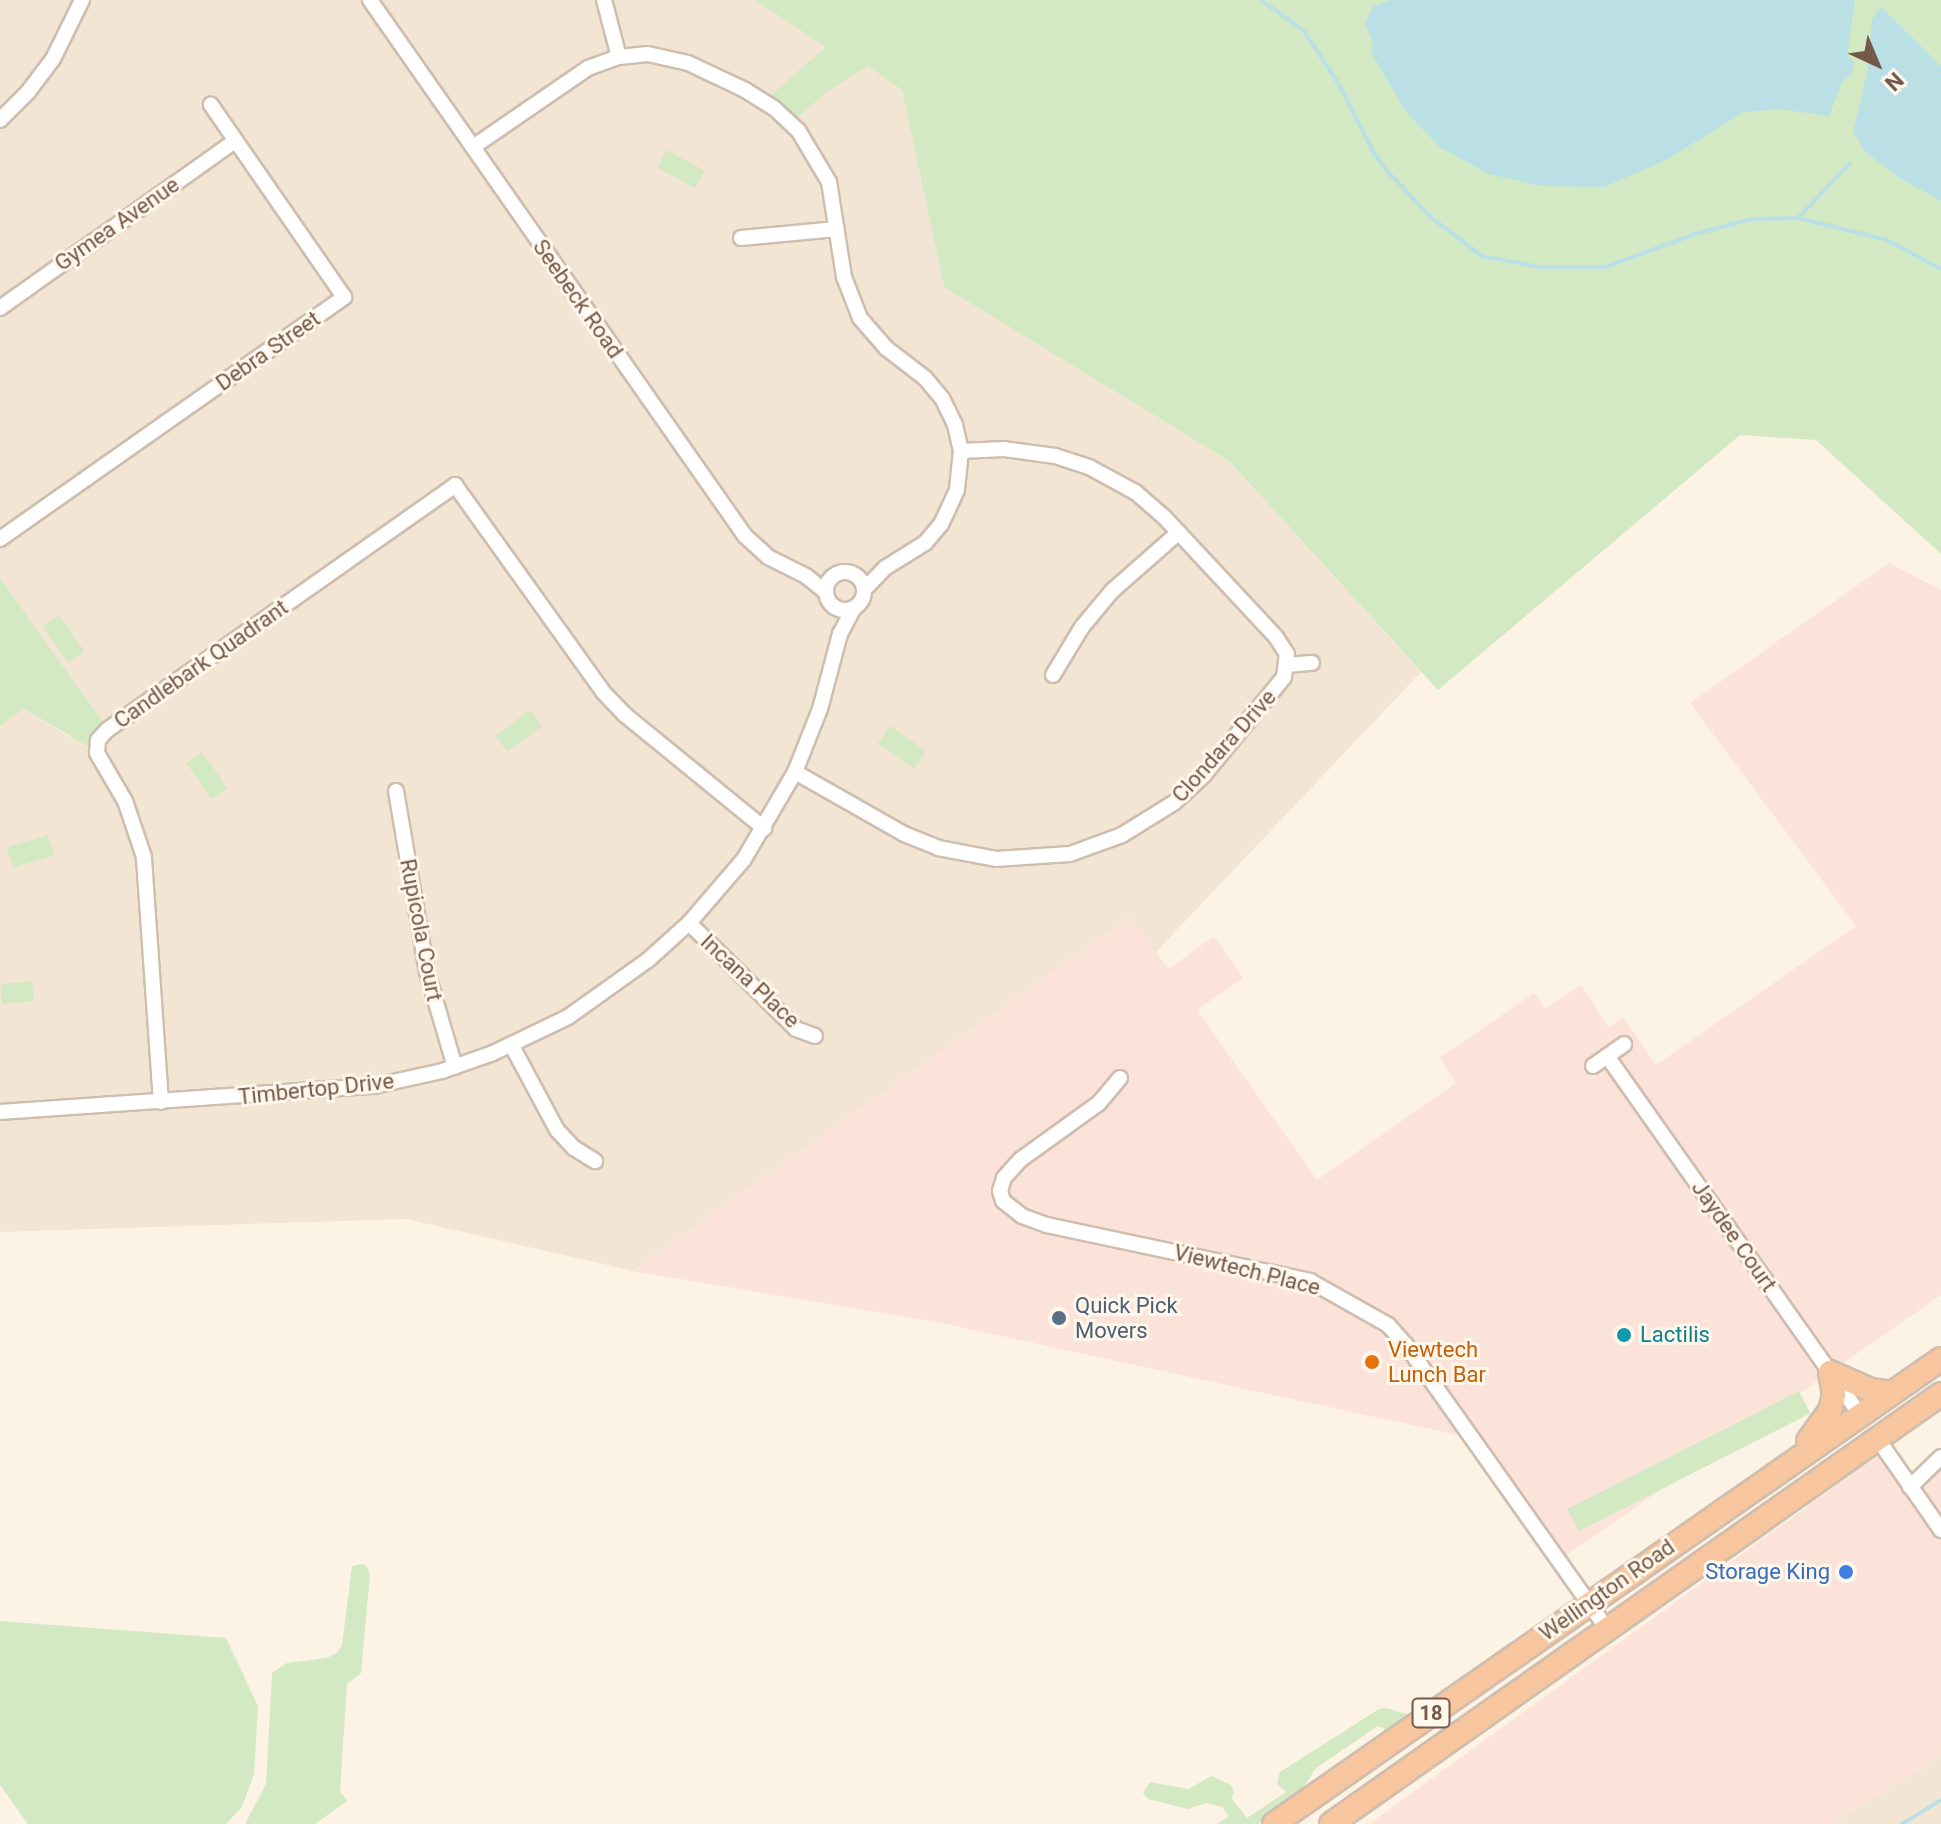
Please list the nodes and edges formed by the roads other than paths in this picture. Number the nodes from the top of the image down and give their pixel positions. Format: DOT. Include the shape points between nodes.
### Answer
graph roads {
  1 [pos="82,0"];
  2 [pos="370,0"];
  3 [pos="604,0"];
  4 [pos="619,57"];
  5 [pos="211,105"];
  6 [pos="0,120"];
  7 [pos="235,141"];
  8 [pos="473,147"];
  9 [pos="837,229"];
  10 [pos="741,238"];
  11 [pos="0,308"];
  12 [pos="961,451"];
  13 [pos="1179,532"];
  14 [pos="0,539"];
  15 [pos="885,568"];
  16 [pos="852,573"];
  17 [pos="834,575"];
  18 [pos="806,576"];
  19 [pos="865,589"];
  20 [pos="826,592"];
  21 [pos="834,607"];
  22 [pos="854,608"];
  23 [pos="840,634"];
  24 [pos="1312,663"];
  25 [pos="1287,665"];
  26 [pos="1053,675"];
  27 [pos="795,772"];
  28 [pos="396,791"];
  29 [pos="764,828"];
  30 [pos="689,923"];
  31 [pos="815,1036"];
  32 [pos="1624,1044"];
  33 [pos="512,1046"];
  34 [pos="1607,1056"];
  35 [pos="1593,1066"];
  36 [pos="455,1067"];
  37 [pos="1120,1078"];
  38 [pos="161,1102"];
  39 [pos="0,1112"];
  40 [pos="595,1161"];
  41 [pos="1941,1359"];
  42 [pos="1830,1372"];
  43 [pos="1892,1393"];
  44 [pos="1941,1394"];
  45 [pos="1860,1415"];
  46 [pos="1877,1438"];
  47 [pos="1941,1457"];
  48 [pos="1789,1463"];
  49 [pos="1910,1487"];
  50 [pos="1941,1530"];
  51 [pos="1589,1603"];
  52 [pos="1608,1630"];
  53 [pos="1274,1824"];
  54 [pos="1331,1824"];
  1 -- 6 [label="street" via="53,59"];
  2 -- 8 [label="street, Seebeck Road"];
  3 -- 4 [label="street"];
  4 -- 8 [label="street" via="570,79"];
  4 -- 9 [label="street" via="677,59 774,108 798,130 819,161 832,192"];
  5 -- 7 [label="street, Debra Street"];
  7 -- 11 [label="street, Gymea Avenue"];
  7 -- 14 [label="street, Debra Street" via="344,297"];
  8 -- 18 [label="street, Seebeck Road" via="745,536 768,557"];
  9 -- 10 [label="street"];
  9 -- 12 [label="street" via="847,287 860,318 942,398"];
  12 -- 13 [label="street, Clondara Drive" via="1021,450 1081,464 1135,492"];
  12 -- 15 [label="street" via="957,490 941,524 914,552"];
  13 -- 25 [label="street, Clondara Drive" via="1276,637"];
  13 -- 26 [label="street" via="1112,591"];
  15 -- 16 [label="street"];
  15 -- 19 [label="street"];
  16 -- 17 [label="street"];
  16 -- 19 [label="street"];
  17 -- 18 [label="street, Seebeck Road"];
  17 -- 20 [label="street"];
  18 -- 20 [label="street, Seebeck Road"];
  19 -- 22 [label="street"];
  20 -- 21 [label="street"];
  21 -- 22 [label="street"];
  21 -- 23 [label="street, Timbertop Drive"];
  22 -- 23 [label="street, Timbertop Drive"];
  23 -- 27 [label="street, Timbertop Drive" via="820,709"];
  24 -- 25 [label="street, Clondara Drive"];
  25 -- 27 [label="street, Clondara Drive" via="1275,691 1175,802 1122,835 1070,854 996,859 938,848"];
  27 -- 29 [label="street, Timbertop Drive"];
  28 -- 36 [label="street, Rupicola Court" via="427,972"];
  29 -- 30 [label="street, Timbertop Drive"];
  29 -- 38 [label="street, Candlebark Quadrant" via="603,692 457,479 98,740 97,753 125,801 144,857"];
  30 -- 31 [label="street, Incana Place" via="796,1029"];
  30 -- 33 [label="street, Timbertop Drive" via="597,998"];
  32 -- 34 [label="street"];
  33 -- 36 [label="street, Timbertop Drive"];
  33 -- 40 [label="street" via="557,1130"];
  34 -- 35 [label="street"];
  34 -- 42 [label="street, Jaydee Court"];
  36 -- 38 [label="street, Timbertop Drive" via="353,1089"];
  37 -- 51 [label="street, Viewtech Place" via="1099,1103 1013,1166 1001,1185 1003,1201 1022,1216 1047,1225 1310,1281 1380,1320 1406,1345"];
  38 -- 39 [label="street, Timbertop Drive"];
  41 -- 43 [label="highway, Wellington Road / 18"];
  42 -- 43 [label="highway"];
  42 -- 45 [label="street, Jaydee Court"];
  42 -- 48 [label="highway" via="1830,1411"];
  43 -- 45 [label="highway, Wellington Road / 18"];
  44 -- 46 [label="highway, Wellington Road / 18"];
  45 -- 46 [label="highway"];
  45 -- 48 [label="highway, Wellington Road / 18"];
  46 -- 49 [label="street"];
  46 -- 52 [label="highway, Wellington Road / 18"];
  47 -- 49 [label="street"];
  48 -- 51 [label="highway, Wellington Road / 18"];
  49 -- 50 [label="street"];
  51 -- 52 [label="street, Viewtech Place"];
  51 -- 53 [label="highway, Wellington Road / 18"];
  52 -- 54 [label="highway, Wellington Road / 18"];
}
